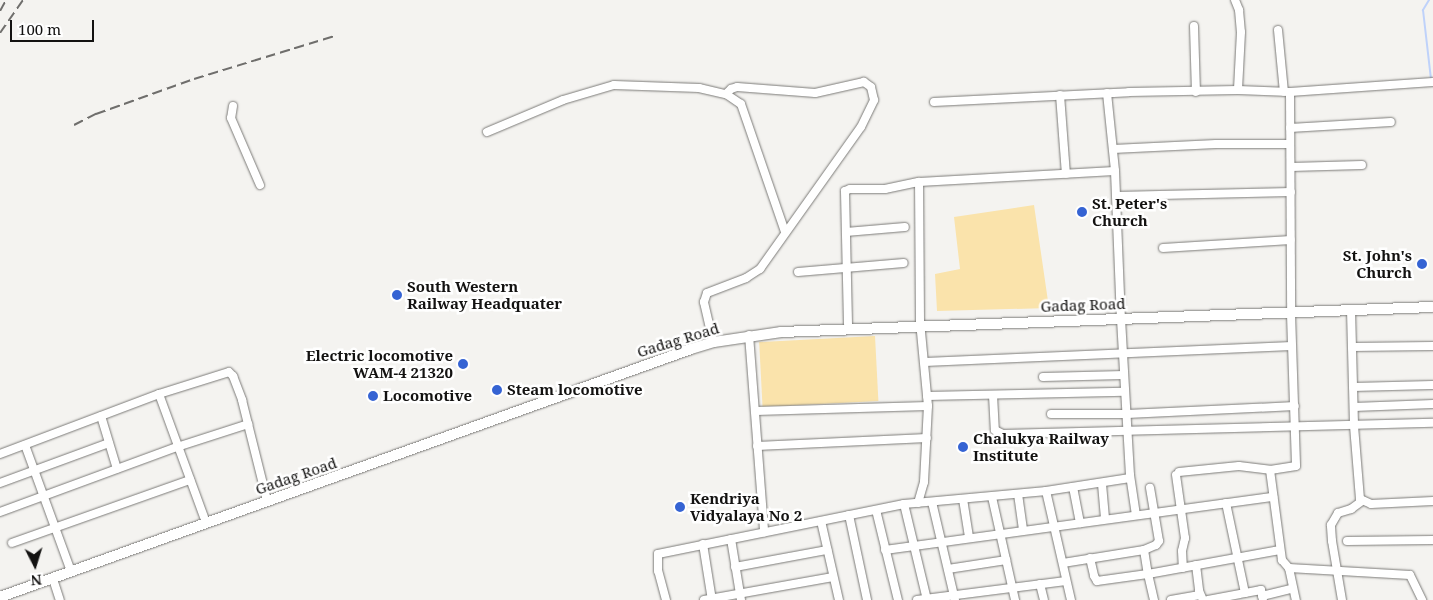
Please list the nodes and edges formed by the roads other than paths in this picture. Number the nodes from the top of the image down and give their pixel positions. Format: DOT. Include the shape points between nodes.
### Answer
graph roads {
  1 [pos="1236,3"];
  2 [pos="1194,26"];
  3 [pos="1278,30"];
  4 [pos="1433,82"];
  5 [pos="1238,90"];
  6 [pos="1196,92"];
  7 [pos="1287,92"];
  8 [pos="726,94"];
  9 [pos="1107,94"];
  10 [pos="1060,96"];
  11 [pos="934,102"];
  12 [pos="233,106"];
  13 [pos="1391,122"];
  14 [pos="1290,128"];
  15 [pos="487,132"];
  16 [pos="1290,144"];
  17 [pos="1113,149"];
  18 [pos="1362,165"];
  19 [pos="1290,167"];
  20 [pos="1115,171"];
  21 [pos="1066,174"];
  22 [pos="919,182"];
  23 [pos="260,185"];
  24 [pos="1291,192"];
  25 [pos="1116,196"];
  26 [pos="905,227"];
  27 [pos="785,232"];
  28 [pos="846,232"];
  29 [pos="1291,240"];
  30 [pos="1163,248"];
  31 [pos="904,263"];
  32 [pos="847,268"];
  33 [pos="798,272"];
  34 [pos="1433,301"];
  35 [pos="1433,307"];
  36 [pos="1291,309"];
  37 [pos="1351,310"];
  38 [pos="1120,316"];
  39 [pos="848,324"];
  40 [pos="921,324"];
  41 [pos="749,335"];
  42 [pos="712,337"];
  43 [pos="1292,346"];
  44 [pos="1433,346"];
  45 [pos="1352,347"];
  46 [pos="1123,352"];
  47 [pos="924,362"];
  48 [pos="1124,375"];
  49 [pos="1044,377"];
  50 [pos="1433,385"];
  51 [pos="1353,387"];
  52 [pos="1126,392"];
  53 [pos="159,394"];
  54 [pos="993,395"];
  55 [pos="927,396"];
  56 [pos="1433,404"];
  57 [pos="928,406"];
  58 [pos="1295,406"];
  59 [pos="1354,407"];
  60 [pos="756,412"];
  61 [pos="1051,414"];
  62 [pos="1127,414"];
  63 [pos="101,416"];
  64 [pos="1433,423"];
  65 [pos="248,424"];
  66 [pos="1354,426"];
  67 [pos="1296,427"];
  68 [pos="1128,432"];
  69 [pos="926,438"];
  70 [pos="109,443"];
  71 [pos="25,445"];
  72 [pos="757,446"];
  73 [pos="177,447"];
  74 [pos="0,454"];
  75 [pos="117,469"];
  76 [pos="34,470"];
  77 [pos="1270,470"];
  78 [pos="1130,478"];
  79 [pos="190,480"];
  80 [pos="0,482"];
  81 [pos="1102,484"];
  82 [pos="1073,487"];
  83 [pos="1150,488"];
  84 [pos="1046,491"];
  85 [pos="1018,494"];
  86 [pos="266,496"];
  87 [pos="992,496"];
  88 [pos="44,497"];
  89 [pos="1273,497"];
  90 [pos="963,499"];
  91 [pos="1431,499"];
  92 [pos="1362,501"];
  93 [pos="932,502"];
  94 [pos="918,503"];
  95 [pos="1226,503"];
  96 [pos="904,504"];
  97 [pos="1180,509"];
  98 [pos="876,510"];
  99 [pos="0,512"];
  100 [pos="1156,512"];
  101 [pos="849,515"];
  102 [pos="1136,515"];
  103 [pos="204,517"];
  104 [pos="1106,519"];
  105 [pos="821,521"];
  106 [pos="1080,523"];
  107 [pos="1053,527"];
  108 [pos="54,528"];
  109 [pos="1023,531"];
  110 [pos="764,532"];
  111 [pos="999,534"];
  112 [pos="969,538"];
  113 [pos="731,539"];
  114 [pos="1433,540"];
  115 [pos="941,541"];
  116 [pos="1347,541"];
  117 [pos="12,543"];
  118 [pos="703,544"];
  119 [pos="914,545"];
  120 [pos="827,550"];
  121 [pos="885,550"];
  122 [pos="1144,550"];
  123 [pos="1280,550"];
  124 [pos="1090,558"];
  125 [pos="1238,558"];
  126 [pos="1006,560"];
  127 [pos="1063,563"];
  128 [pos="1196,565"];
  129 [pos="69,566"];
  130 [pos="735,567"];
  131 [pos="1183,568"];
  132 [pos="1289,568"];
  133 [pos="1337,569"];
  134 [pos="948,570"];
  135 [pos="1148,574"];
  136 [pos="833,577"];
  137 [pos="53,579"];
  138 [pos="1066,581"];
  139 [pos="1040,584"];
  140 [pos="1012,587"];
  141 [pos="1294,588"];
  142 [pos="0,591"];
  143 [pos="1245,593"];
  144 [pos="0,597"];
  145 [pos="741,597"];
  146 [pos="1201,597"];
  147 [pos="954,598"];
  148 [pos="1230,598"];
  149 [pos="1263,598"];
  150 [pos="927,599"];
  151 [pos="60,600"];
  152 [pos="666,600"];
  153 [pos="709,600"];
  154 [pos="839,600"];
  155 [pos="867,600"];
  156 [pos="898,600"];
  157 [pos="917,600"];
  158 [pos="1015,600"];
  159 [pos="1044,600"];
  160 [pos="1071,600"];
  161 [pos="1154,600"];
  162 [pos="1171,600"];
  163 [pos="1208,600"];
  164 [pos="1296,600"];
  165 [pos="1342,600"];
  166 [pos="1422,600"];
  1 -- 5 [label="street" via="1241,26"];
  2 -- 6 [label="street"];
  3 -- 7 [label="street"];
  4 -- 7 [label="street"];
  5 -- 6 [label="street"];
  5 -- 7 [label="street"];
  6 -- 9 [label="street"];
  7 -- 14 [label="street"];
  8 -- 15 [label="street" via="699,88 614,85 564,100"];
  8 -- 27 [label="street" via="741,104"];
  8 -- 27 [label="street" via="737,87 814,93 858,82 867,84 873,93 873,106 861,127"];
  9 -- 10 [label="street"];
  9 -- 17 [label="street"];
  10 -- 11 [label="street"];
  10 -- 21 [label="street"];
  12 -- 23 [label="street" via="231,118"];
  13 -- 14 [label="street"];
  14 -- 16 [label="street"];
  16 -- 17 [label="street"];
  16 -- 19 [label="street"];
  17 -- 20 [label="street"];
  18 -- 19 [label="street"];
  19 -- 24 [label="street"];
  20 -- 21 [label="street"];
  20 -- 25 [label="street"];
  21 -- 22 [label="street"];
  22 -- 28 [label="street" via="885,189 847,190 844,196"];
  22 -- 40 [label="street"];
  24 -- 25 [label="street"];
  24 -- 29 [label="street"];
  25 -- 38 [label="street"];
  26 -- 28 [label="street"];
  27 -- 42 [label="street" via="754,274 707,293 704,302"];
  28 -- 32 [label="street"];
  29 -- 30 [label="street"];
  29 -- 36 [label="street"];
  31 -- 32 [label="street"];
  32 -- 33 [label="street"];
  32 -- 39 [label="street"];
  34 -- 36 [label="highway, Gadag Road"];
  35 -- 37 [label="highway, Gadag Road"];
  36 -- 37 [label="highway, Gadag Road"];
  36 -- 38 [label="highway, Gadag Road"];
  36 -- 43 [label="street"];
  37 -- 45 [label="street"];
  38 -- 40 [label="highway, Gadag Road"];
  38 -- 46 [label="street"];
  39 -- 40 [label="highway, Gadag Road"];
  39 -- 42 [label="highway, Gadag Road" via="765,328"];
  40 -- 41 [label="highway, Gadag Road"];
  40 -- 47 [label="street"];
  41 -- 60 [label="street"];
  41 -- 137 [label="highway, Gadag Road" via="691,348"];
  42 -- 86 [label="highway, Gadag Road"];
  43 -- 46 [label="street"];
  43 -- 58 [label="street"];
  44 -- 45 [label="street"];
  45 -- 51 [label="street"];
  46 -- 47 [label="street"];
  46 -- 48 [label="street"];
  47 -- 55 [label="street"];
  48 -- 49 [label="street"];
  48 -- 52 [label="street"];
  50 -- 51 [label="street"];
  51 -- 59 [label="street"];
  52 -- 54 [label="street"];
  52 -- 62 [label="street"];
  53 -- 63 [label="street"];
  53 -- 65 [label="street" via="228,372 233,376"];
  53 -- 73 [label="street"];
  54 -- 55 [label="street"];
  54 -- 68 [label="street" via="994,425 999,434"];
  55 -- 57 [label="street"];
  56 -- 59 [label="street"];
  57 -- 60 [label="street"];
  57 -- 69 [label="street"];
  58 -- 62 [label="street"];
  58 -- 67 [label="street"];
  59 -- 66 [label="street"];
  60 -- 72 [label="street"];
  61 -- 62 [label="street"];
  62 -- 68 [label="street"];
  63 -- 70 [label="street"];
  63 -- 71 [label="street"];
  64 -- 66 [label="street"];
  65 -- 73 [label="street"];
  65 -- 86 [label="street"];
  66 -- 67 [label="street"];
  66 -- 92 [label="street"];
  67 -- 68 [label="street"];
  67 -- 77 [label="street" via="1296,466"];
  68 -- 78 [label="street"];
  69 -- 72 [label="street"];
  69 -- 94 [label="street" via="924,482"];
  70 -- 75 [label="street"];
  70 -- 76 [label="street"];
  71 -- 74 [label="street"];
  71 -- 76 [label="street"];
  72 -- 110 [label="street"];
  73 -- 75 [label="street"];
  73 -- 79 [label="street"];
  75 -- 88 [label="street"];
  76 -- 80 [label="street"];
  76 -- 88 [label="street"];
  77 -- 89 [label="street"];
  77 -- 97 [label="street" via="1239,466 1177,474"];
  78 -- 81 [label="street"];
  78 -- 102 [label="street"];
  79 -- 103 [label="street"];
  79 -- 108 [label="street"];
  81 -- 82 [label="street"];
  81 -- 104 [label="street"];
  82 -- 84 [label="street"];
  82 -- 106 [label="street"];
  83 -- 100 [label="street"];
  84 -- 85 [label="street"];
  84 -- 107 [label="street"];
  85 -- 87 [label="street"];
  85 -- 109 [label="street"];
  86 -- 103 [label="highway, Gadag Road"];
  87 -- 90 [label="street"];
  87 -- 111 [label="street"];
  88 -- 99 [label="street"];
  88 -- 108 [label="street"];
  89 -- 95 [label="street"];
  89 -- 123 [label="street"];
  90 -- 93 [label="street"];
  90 -- 112 [label="street"];
  91 -- 92 [label="street" via="1371,504"];
  92 -- 133 [label="street" via="1338,513 1332,525"];
  93 -- 94 [label="street"];
  93 -- 115 [label="street"];
  94 -- 96 [label="street"];
  95 -- 97 [label="street"];
  95 -- 125 [label="street"];
  96 -- 98 [label="street"];
  96 -- 119 [label="street"];
  97 -- 100 [label="street"];
  97 -- 131 [label="street" via="1185,538"];
  98 -- 101 [label="street"];
  98 -- 121 [label="street"];
  100 -- 102 [label="street"];
  100 -- 122 [label="street" via="1159,541"];
  101 -- 105 [label="street"];
  101 -- 155 [label="street"];
  102 -- 104 [label="street"];
  103 -- 129 [label="highway, Gadag Road"];
  104 -- 106 [label="street"];
  105 -- 110 [label="street"];
  105 -- 120 [label="street"];
  106 -- 107 [label="street"];
  107 -- 109 [label="street"];
  107 -- 127 [label="street"];
  108 -- 117 [label="street"];
  108 -- 129 [label="street"];
  109 -- 111 [label="street"];
  110 -- 113 [label="street"];
  111 -- 112 [label="street"];
  111 -- 126 [label="street"];
  112 -- 115 [label="street"];
  113 -- 118 [label="street"];
  113 -- 130 [label="street"];
  114 -- 116 [label="street"];
  115 -- 119 [label="street"];
  115 -- 134 [label="street"];
  118 -- 152 [label="street" via="658,554 658,571"];
  118 -- 153 [label="street"];
  119 -- 121 [label="street"];
  119 -- 150 [label="street"];
  120 -- 130 [label="street"];
  120 -- 136 [label="street"];
  121 -- 156 [label="street"];
  122 -- 124 [label="street"];
  122 -- 135 [label="street"];
  123 -- 125 [label="street"];
  123 -- 132 [label="street" via="1282,560"];
  124 -- 127 [label="street"];
  124 -- 135 [label="street" via="1097,581"];
  125 -- 128 [label="street"];
  125 -- 143 [label="street"];
  126 -- 134 [label="street"];
  126 -- 140 [label="street"];
  127 -- 138 [label="street"];
  128 -- 131 [label="street"];
  128 -- 146 [label="street"];
  129 -- 142 [label="highway, Gadag Road"];
  130 -- 145 [label="street"];
  131 -- 135 [label="street"];
  132 -- 133 [label="street"];
  132 -- 141 [label="street"];
  133 -- 165 [label="street"];
  133 -- 166 [label="street" via="1410,575"];
  134 -- 147 [label="street"];
  135 -- 161 [label="street"];
  136 -- 145 [label="street"];
  136 -- 154 [label="street"];
  137 -- 144 [label="highway, Gadag Road"];
  137 -- 151 [label="street"];
  138 -- 139 [label="street"];
  138 -- 160 [label="street"];
  139 -- 140 [label="street"];
  139 -- 159 [label="street"];
  140 -- 147 [label="street"];
  140 -- 158 [label="street"];
  141 -- 149 [label="street"];
  141 -- 164 [label="street"];
  143 -- 148 [label="street"];
  143 -- 149 [label="street" via="1261,590"];
  145 -- 153 [label="street"];
  146 -- 162 [label="street"];
  147 -- 150 [label="street"];
  148 -- 163 [label="street"];
  150 -- 157 [label="street"];
}
